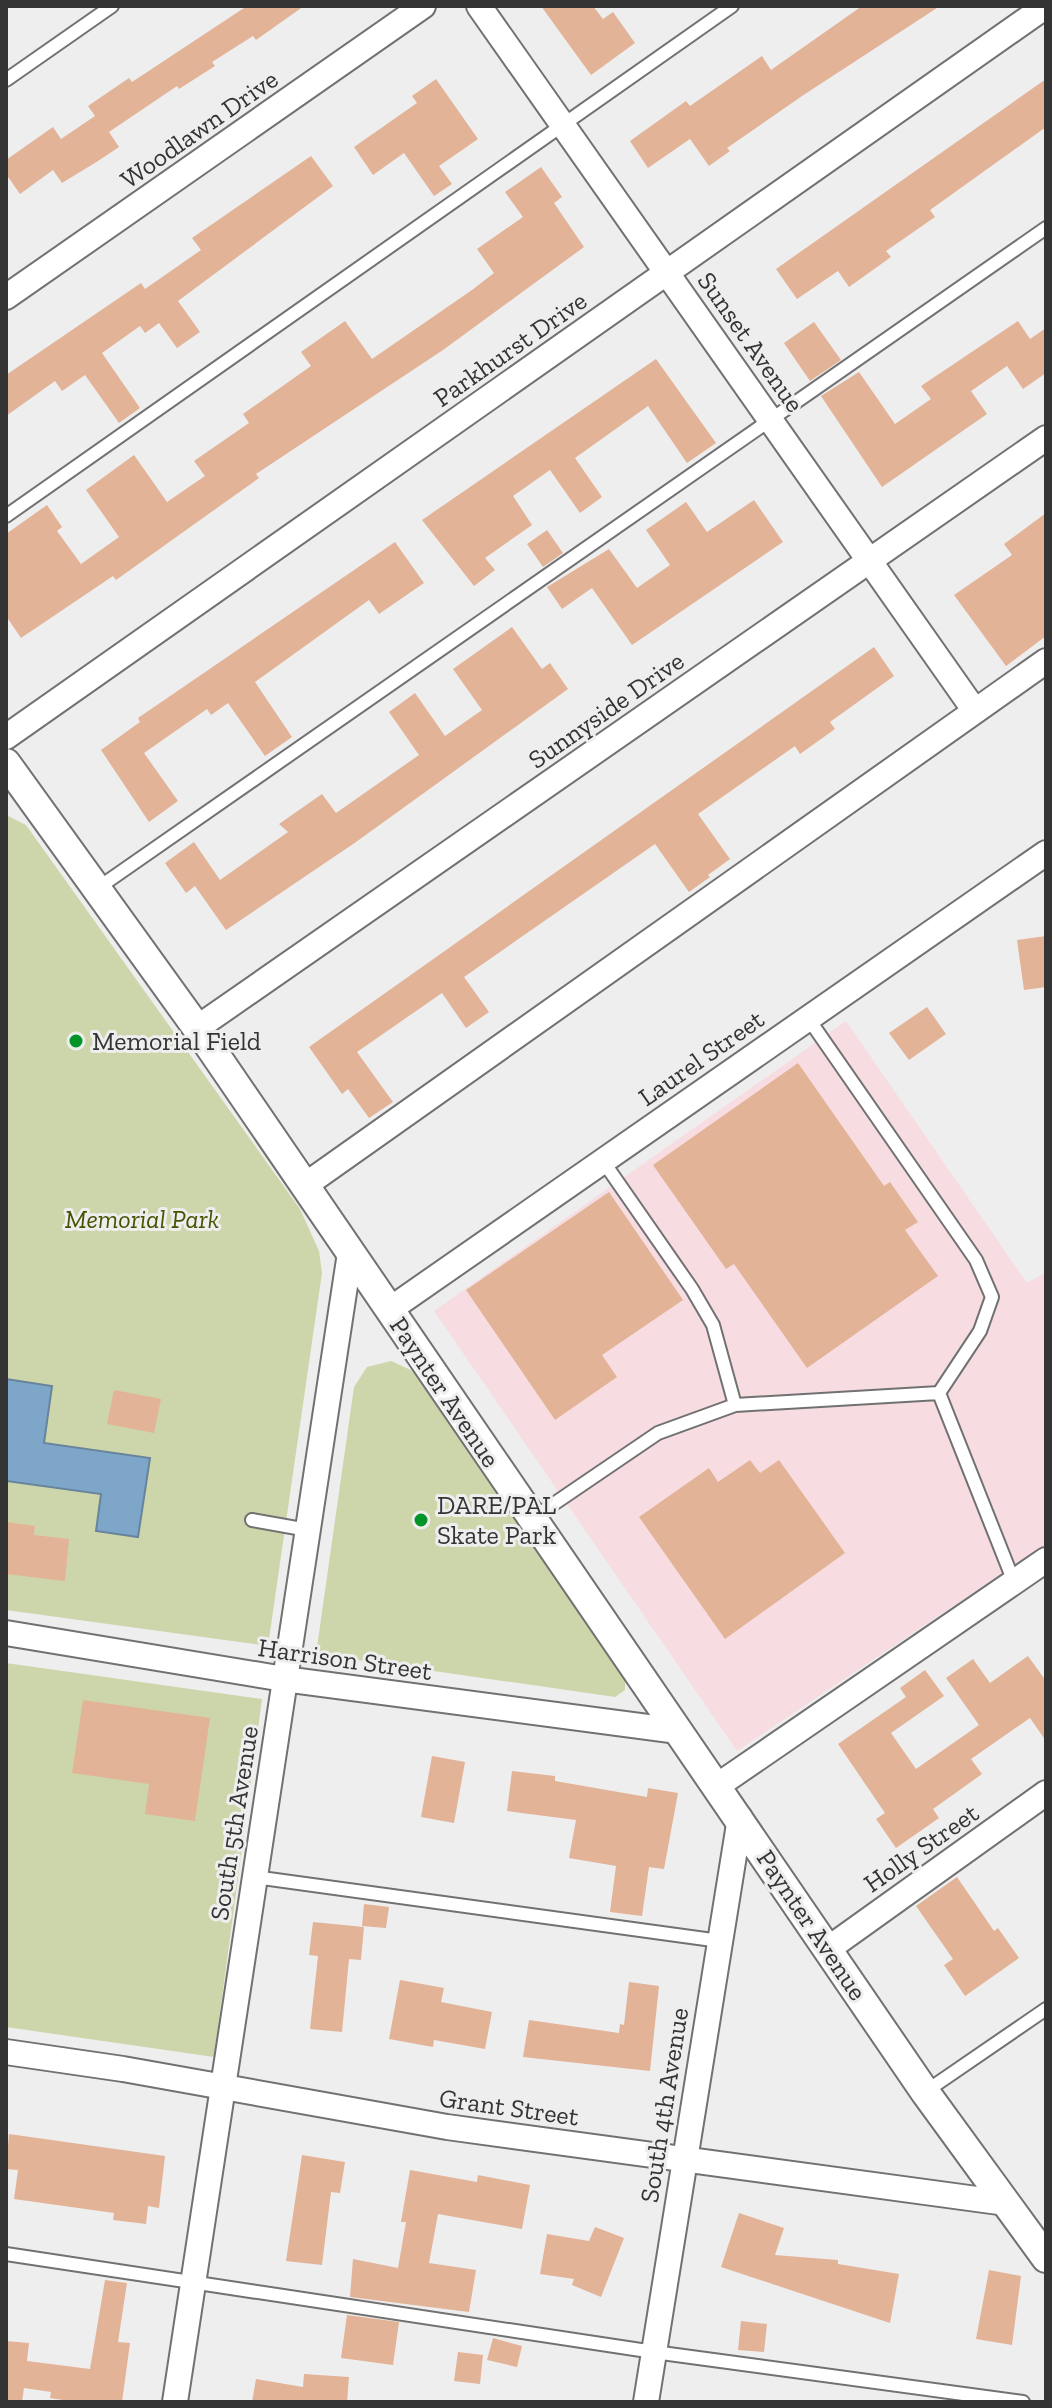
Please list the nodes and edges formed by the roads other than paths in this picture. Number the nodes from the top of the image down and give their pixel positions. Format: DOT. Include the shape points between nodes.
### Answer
graph roads {
  1 [pos="112,6"];
  2 [pos="423,6"];
  3 [pos="479,6"];
  4 [pos="732,6"];
  5 [pos="1046,6"];
  6 [pos="6,80"];
  7 [pos="564,125"];
  8 [pos="1046,228"];
  9 [pos="668,272"];
  10 [pos="6,297"];
  11 [pos="772,419"];
  12 [pos="1046,438"];
  13 [pos="6,516"];
  14 [pos="870,561"];
  15 [pos="1046,661"];
  16 [pos="975,711"];
  17 [pos="6,737"];
  18 [pos="11,777"];
  19 [pos="1046,853"];
  20 [pos="98,888"];
  21 [pos="808,1018"];
  22 [pos="197,1028"];
  23 [pos="603,1161"];
  24 [pos="304,1186"];
  25 [pos="350,1253"];
  26 [pos="389,1310"];
  27 [pos="939,1393"];
  28 [pos="735,1405"];
  29 [pos="252,1520"];
  30 [pos="531,1520"];
  31 [pos="308,1530"];
  32 [pos="1046,1560"];
  33 [pos="1014,1582"];
  34 [pos="6,1633"];
  35 [pos="284,1679"];
  36 [pos="678,1731"];
  37 [pos="717,1786"];
  38 [pos="1046,1793"];
  39 [pos="740,1818"];
  40 [pos="254,1877"];
  41 [pos="720,1941"];
  42 [pos="828,1949"];
  43 [pos="1046,2009"];
  44 [pos="6,2052"];
  45 [pos="222,2088"];
  46 [pos="925,2092"];
  47 [pos="683,2159"];
  48 [pos="1006,2203"];
  49 [pos="6,2254"];
  50 [pos="1046,2258"];
  51 [pos="193,2282"];
  52 [pos="654,2352"];
  53 [pos="175,2402"];
  54 [pos="646,2402"];
  55 [pos="1023,2402"];
  1 -- 6 [label="lane"];
  2 -- 10 [label="street, Woodlawn Drive"];
  3 -- 7 [label="street, Sunset Avenue"];
  4 -- 7 [label="lane"];
  5 -- 9 [label="street, Parkhurst Drive"];
  7 -- 9 [label="street, Sunset Avenue"];
  7 -- 13 [label="lane"];
  8 -- 11 [label="lane"];
  9 -- 11 [label="street, Sunset Avenue"];
  9 -- 17 [label="street, Parkhurst Drive"];
  11 -- 14 [label="street, Sunset Avenue"];
  11 -- 20 [label="lane"];
  12 -- 14 [label="street, Sunnyside Drive"];
  14 -- 16 [label="street, Sunset Avenue"];
  14 -- 22 [label="street, Sunnyside Drive"];
  15 -- 16 [label="street"];
  16 -- 24 [label="street"];
  18 -- 20 [label="street, Paynter Avenue"];
  19 -- 21 [label="street, Laurel Street"];
  20 -- 22 [label="street, Paynter Avenue"];
  21 -- 23 [label="street, Laurel Street"];
  21 -- 27 [label="lane" via="976,1260 992,1297 980,1331"];
  22 -- 24 [label="street, Paynter Avenue"];
  23 -- 26 [label="street, Laurel Street"];
  23 -- 28 [label="lane" via="713,1325"];
  24 -- 25 [label="street, Paynter Avenue"];
  25 -- 26 [label="street, Paynter Avenue"];
  25 -- 31 [label="street, South 5th Avenue"];
  26 -- 30 [label="street, Paynter Avenue"];
  27 -- 28 [label="lane"];
  27 -- 33 [label="lane"];
  28 -- 30 [label="lane" via="658,1433"];
  29 -- 31 [label="lane"];
  30 -- 36 [label="street, Paynter Avenue"];
  31 -- 35 [label="street, South 5th Avenue"];
  32 -- 33 [label="street"];
  33 -- 37 [label="street"];
  34 -- 35 [label="street, Harrison Street"];
  35 -- 36 [label="street, Harrison Street"];
  35 -- 40 [label="street, South 5th Avenue"];
  36 -- 37 [label="street, Paynter Avenue"];
  37 -- 39 [label="street, Paynter Avenue"];
  38 -- 42 [label="street, Holly Street"];
  39 -- 41 [label="street, South 4th Avenue"];
  39 -- 42 [label="street, Paynter Avenue"];
  40 -- 41 [label="lane"];
  40 -- 45 [label="street, South 5th Avenue"];
  41 -- 47 [label="street, South 4th Avenue"];
  42 -- 46 [label="street, Paynter Avenue"];
  43 -- 46 [label="lane"];
  44 -- 45 [label="street, Grant Street"];
  45 -- 47 [label="street, Grant Street" via="447,2127"];
  45 -- 51 [label="street, South 5th Avenue"];
  46 -- 48 [label="street, Paynter Avenue"];
  47 -- 48 [label="street, Grant Street"];
  47 -- 52 [label="street, South 4th Avenue"];
  48 -- 50 [label="street, Paynter Avenue"];
  49 -- 51 [label="lane"];
  51 -- 52 [label="lane"];
  51 -- 53 [label="street, South 5th Avenue"];
  52 -- 54 [label="street, South 4th Avenue"];
  52 -- 55 [label="lane"];
}
